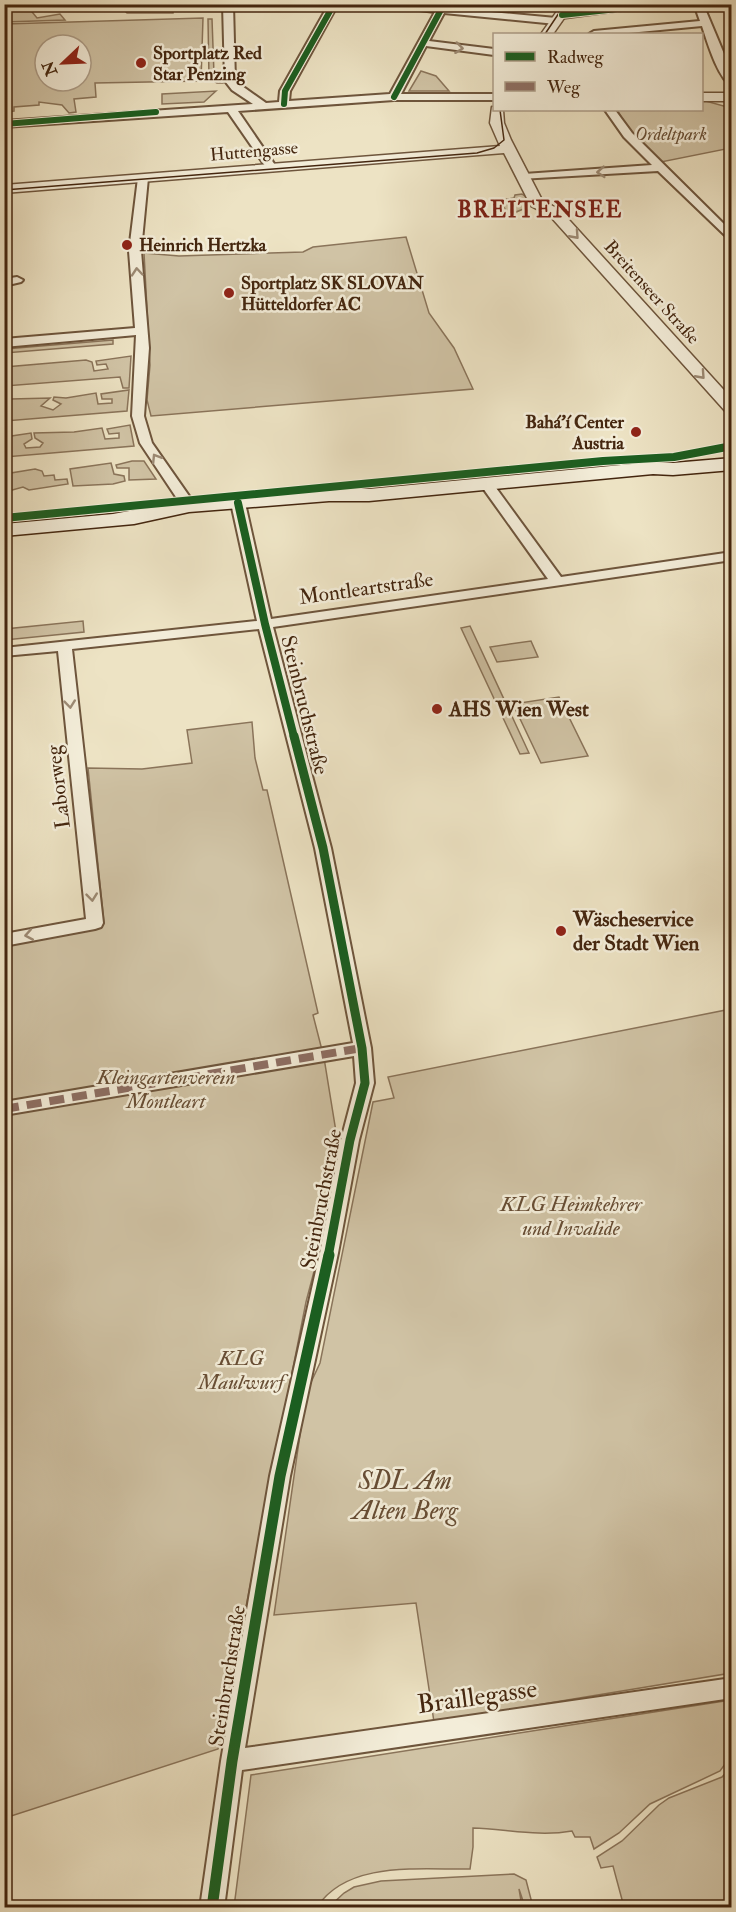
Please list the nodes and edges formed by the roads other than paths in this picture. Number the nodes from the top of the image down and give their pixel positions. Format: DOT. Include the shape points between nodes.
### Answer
graph roads {
  1 [pos="228,4"];
  2 [pos="334,4"];
  3 [pos="376,4"];
  4 [pos="663,4"];
  5 [pos="698,4"];
  6 [pos="443,8"];
  7 [pos="562,14"];
  8 [pos="705,23"];
  9 [pos="548,33"];
  10 [pos="604,33"];
  11 [pos="424,43"];
  12 [pos="493,52"];
  13 [pos="732,58"];
  14 [pos="719,59"];
  15 [pos="732,83"];
  16 [pos="394,97"];
  17 [pos="493,97"];
  18 [pos="703,97"];
  19 [pos="732,97"];
  20 [pos="284,104"];
  21 [pos="262,105"];
  22 [pos="230,107"];
  23 [pos="498,111"];
  24 [pos="611,111"];
  25 [pos="4,124"];
  26 [pos="507,149"];
  27 [pos="272,168"];
  28 [pos="659,168"];
  29 [pos="524,177"];
  30 [pos="143,178"];
  31 [pos="4,189"];
  32 [pos="732,239"];
  33 [pos="17,280"];
  34 [pos="4,283"];
  35 [pos="142,331"];
  36 [pos="4,343"];
  37 [pos="732,409"];
  38 [pos="732,455"];
  39 [pos="732,464"];
  40 [pos="653,468"];
  41 [pos="486,484"];
  42 [pos="189,506"];
  43 [pos="239,508"];
  44 [pos="117,519"];
  45 [pos="4,530"];
  46 [pos="732,556"];
  47 [pos="556,581"];
  48 [pos="265,624"];
  49 [pos="64,645"];
  50 [pos="4,652"];
  51 [pos="4,940"];
  52 [pos="362,1048"];
  53 [pos="4,1109"];
  54 [pos="732,1688"];
  55 [pos="231,1761"];
  56 [pos="212,1908"];
  1 -- 21 [label="street" via="230,81"];
  2 -- 20 [label="street" via="285,91"];
  3 -- 6 [label="street"];
  4 -- 7 [label="street"];
  5 -- 8 [label="street"];
  6 -- 7 [label="street"];
  6 -- 11 [label="street"];
  7 -- 9 [label="street"];
  8 -- 10 [label="street"];
  8 -- 14 [label="street"];
  11 -- 12 [label="street, one-way"];
  11 -- 16 [label="street"];
  13 -- 14 [label="street"];
  14 -- 15 [label="street"];
  16 -- 17 [label="street"];
  16 -- 20 [label="street"];
  18 -- 19 [label="street"];
  20 -- 21 [label="street"];
  21 -- 22 [label="street"];
  22 -- 25 [label="street"];
  22 -- 27 [label="street"];
  23 -- 26 [label="street, Breitenseer Straße" via="497,123"];
  24 -- 28 [label="street"];
  26 -- 27 [label="street, Huttengasse"];
  26 -- 29 [label="street, Breitenseer Straße"];
  27 -- 30 [label="street, Huttengasse"];
  28 -- 29 [label="street, one-way"];
  28 -- 32 [label="street"];
  29 -- 37 [label="street, Breitenseer Straße, one-way" via="536,203 555,213"];
  30 -- 31 [label="street, Huttengasse"];
  35 -- 30 [label="street, one-way" via="135,251"];
  33 -- 34 [label="street"];
  35 -- 36 [label="street"];
  42 -- 35 [label="street, one-way" via="146,443 140,424"];
  38 -- 40 [label="main road"];
  39 -- 40 [label="main road"];
  40 -- 41 [label="main road"];
  41 -- 43 [label="main road" via="369,495 349,501"];
  41 -- 47 [label="street"];
  42 -- 43 [label="main road"];
  42 -- 44 [label="main road"];
  43 -- 44 [label="main road"];
  43 -- 48 [label="street, Steinbruchstraße"];
  44 -- 45 [label="main road"];
  46 -- 47 [label="street, Montleartstraße"];
  47 -- 48 [label="street, Montleartstraße"];
  48 -- 49 [label="street, Montleartstraße"];
  48 -- 52 [label="street, Steinbruchstraße" via="323,848"];
  49 -- 50 [label="street, Montleartstraße"];
  49 -- 51 [label="street, Laborweg, one-way" via="95,923"];
  52 -- 53 [label="street"];
  52 -- 55 [label="street, Steinbruchstraße" via="365,1083 280,1476"];
  54 -- 55 [label="street, Braillegasse"];
  55 -- 56 [label="street, Steinbruchstraße"];
}
